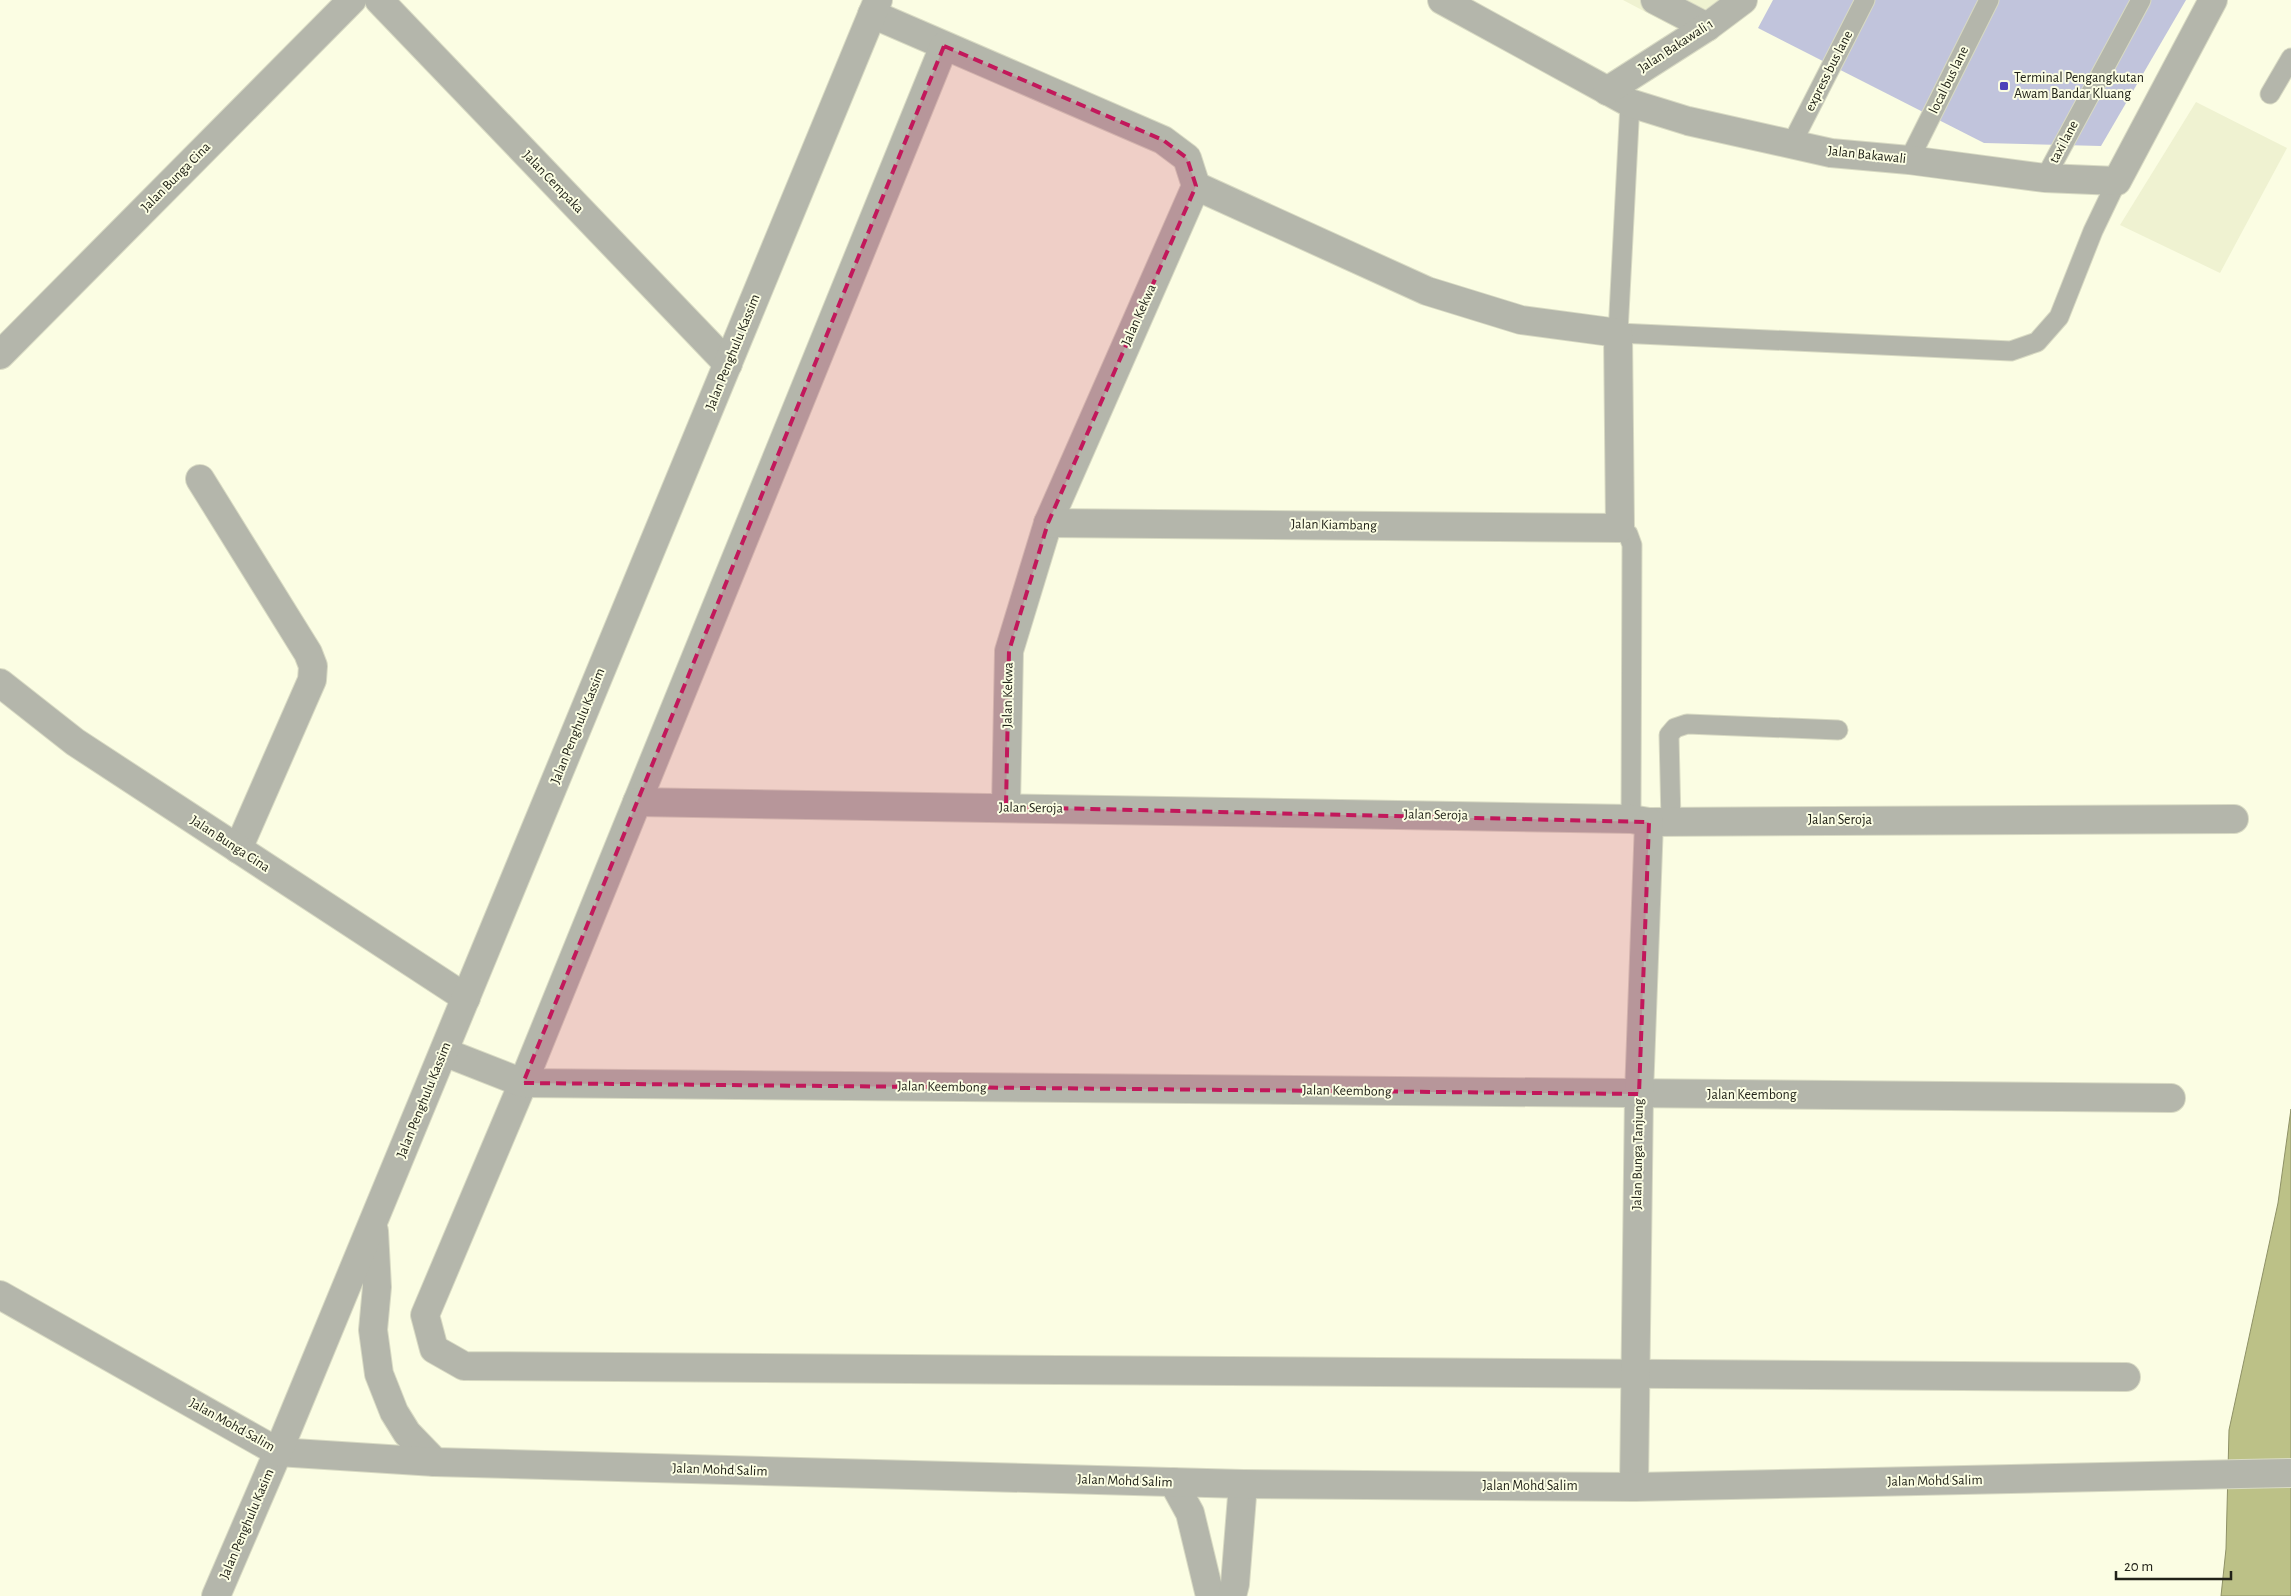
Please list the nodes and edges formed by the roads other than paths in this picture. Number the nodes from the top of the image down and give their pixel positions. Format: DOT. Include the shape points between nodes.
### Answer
graph roads {
  1 [pos="352,0"];
  2 [pos="379,0"];
  3 [pos="1442,0"];
  4 [pos="1655,0"];
  5 [pos="1743,0"];
  6 [pos="1865,0"];
  7 [pos="1989,0"];
  8 [pos="2141,0"];
  9 [pos="2213,0"];
  10 [pos="875,7"];
  11 [pos="1707,27"];
  12 [pos="944,46"];
  13 [pos="2291,58"];
  14 [pos="2270,94"];
  15 [pos="1619,97"];
  16 [pos="1792,143"];
  17 [pos="1909,160"];
  18 [pos="2045,178"];
  19 [pos="2118,181"];
  20 [pos="1196,186"];
  21 [pos="1618,334"];
  22 [pos="0,354"];
  23 [pos="728,364"];
  24 [pos="200,479"];
  25 [pos="1048,522"];
  26 [pos="1620,528"];
  27 [pos="0,683"];
  28 [pos="1838,730"];
  29 [pos="638,802"];
  30 [pos="1006,807"];
  31 [pos="2234,819"];
  32 [pos="1650,821"];
  33 [pos="238,848"];
  34 [pos="466,998"];
  35 [pos="444,1052"];
  36 [pos="523,1083"];
  37 [pos="1639,1094"];
  38 [pos="2171,1098"];
  39 [pos="373,1222"];
  40 [pos="0,1295"];
  41 [pos="1635,1375"];
  42 [pos="2126,1377"];
  43 [pos="278,1452"];
  44 [pos="435,1462"];
  45 [pos="2291,1473"];
  46 [pos="1172,1482"];
  47 [pos="1243,1484"];
  48 [pos="1634,1487"];
  49 [pos="216,1596"];
  50 [pos="1210,1596"];
  51 [pos="1232,1596"];
  1 -- 22 [label="street, Jalan Bunga Cina"];
  2 -- 23 [label="street, Jalan Cempaka"];
  3 -- 15 [label="street, Jalan Bakawali"];
  4 -- 11 [label="street"];
  5 -- 11 [label="street, Jalan Bakawali 1"];
  6 -- 16 [label="lane, express bus lane"];
  7 -- 17 [label="lane, local bus lane"];
  8 -- 18 [label="lane, taxi lane"];
  9 -- 19 [label="street"];
  10 -- 12 [label="street"];
  10 -- 23 [label="street, Jalan Penghulu Kassim"];
  11 -- 15 [label="street, Jalan Bakawali 1"];
  12 -- 20 [label="street" via="1162,140 1187,158"];
  12 -- 29 [label="street"];
  13 -- 14 [label="lane"];
  15 -- 16 [label="street, Jalan Bakawali" via="1688,121"];
  15 -- 21 [label="lane"];
  16 -- 17 [label="street, Jalan Bakawali" via="1831,153"];
  17 -- 18 [label="street, Jalan Bakawali"];
  18 -- 19 [label="street, Jalan Bakawali"];
  19 -- 21 [label="lane" via="2093,231 2059,317 2037,342 2011,351"];
  20 -- 21 [label="street" via="1427,291 1521,320"];
  20 -- 25 [label="street, Jalan Kekwa"];
  21 -- 26 [label="street"];
  23 -- 34 [label="street, Jalan Penghulu Kassim"];
  24 -- 33 [label="street" via="313,666 312,680"];
  25 -- 26 [label="street, Jalan Kiambang"];
  25 -- 30 [label="street, Jalan Kekwa" via="1009,651"];
  26 -- 32 [label="lane" via="1628,534 1632,545"];
  27 -- 33 [label="street, Jalan Bunga Cina" via="75,742"];
  28 -- 32 [label="lane" via="1687,724 1675,728 1669,735"];
  29 -- 30 [label="street, Jalan Seroja"];
  29 -- 36 [label="street"];
  30 -- 32 [label="street, Jalan Seroja"];
  31 -- 32 [label="street, Jalan Seroja"];
  32 -- 37 [label="street, Jalan Bunga Tanjung"];
  33 -- 34 [label="street, Jalan Bunga Cina"];
  34 -- 35 [label="street, Jalan Penghulu Kassim"];
  35 -- 36 [label="street"];
  35 -- 39 [label="street, Jalan Penghulu Kassim"];
  36 -- 37 [label="street, Jalan Keembong"];
  36 -- 41 [label="street" via="425,1315 434,1349 464,1366"];
  37 -- 38 [label="street, Jalan Keembong"];
  37 -- 41 [label="street, Jalan Bunga Tanjung"];
  39 -- 43 [label="street, Jalan Penghulu Kassim"];
  39 -- 44 [label="street" via="376,1287 373,1330 379,1374 406,1433"];
  40 -- 43 [label="street, Jalan Mohd Salim"];
  41 -- 42 [label="street"];
  41 -- 48 [label="street, Jalan Bunga Tanjung"];
  43 -- 44 [label="street, Jalan Mohd Salim"];
  43 -- 49 [label="street, Jalan Penghulu Kasim"];
  44 -- 46 [label="street, Jalan Mohd Salim"];
  45 -- 48 [label="street, Jalan Mohd Salim"];
  46 -- 47 [label="street, Jalan Mohd Salim"];
  46 -- 50 [label="street" via="1190,1513"];
  47 -- 48 [label="street, Jalan Mohd Salim"];
  47 -- 51 [label="street" via="1236,1584"];
}
